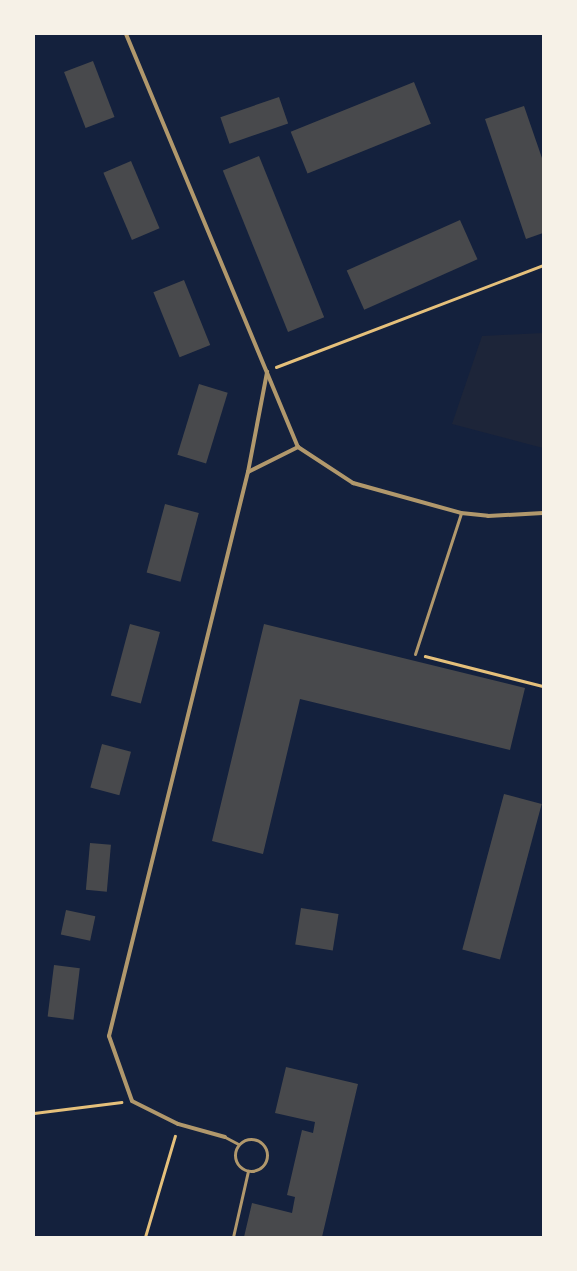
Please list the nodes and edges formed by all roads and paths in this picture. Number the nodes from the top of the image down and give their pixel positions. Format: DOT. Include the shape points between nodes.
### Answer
graph roads {
  1 [pos="126,34"];
  2 [pos="543,265"];
  3 [pos="267,371"];
  4 [pos="298,447"];
  5 [pos="248,472"];
  6 [pos="461,513"];
  7 [pos="543,513"];
  8 [pos="415,654"];
  9 [pos="543,686"];
  10 [pos="132,1101"];
  11 [pos="34,1113"];
  12 [pos="178,1124"];
  13 [pos="225,1136"];
  14 [pos="238,1144"];
  15 [pos="248,1171"];
  16 [pos="145,1237"];
  17 [pos="233,1237"];
  1 -- 3 [label="street"];
  2 -- 3 [label="path"];
  3 -- 4 [label="street"];
  3 -- 5 [label="street"];
  4 -- 5 [label="street"];
  4 -- 6 [label="street" via="353,483"];
  5 -- 10 [label="street" via="109,1036"];
  6 -- 7 [label="street" via="488,516"];
  6 -- 8 [label="lane"];
  8 -- 9 [label="path"];
  10 -- 11 [label="path"];
  10 -- 12 [label="street"];
  12 -- 13 [label="street"];
  12 -- 16 [label="path"];
  13 -- 14 [label="lane"];
  14 -- 15 [label="lane" via="235,1152 236,1162"];
  14 -- 15 [label="lane" via="256,1139 267,1151 263,1166 254,1172"];
  15 -- 17 [label="lane"];
}
